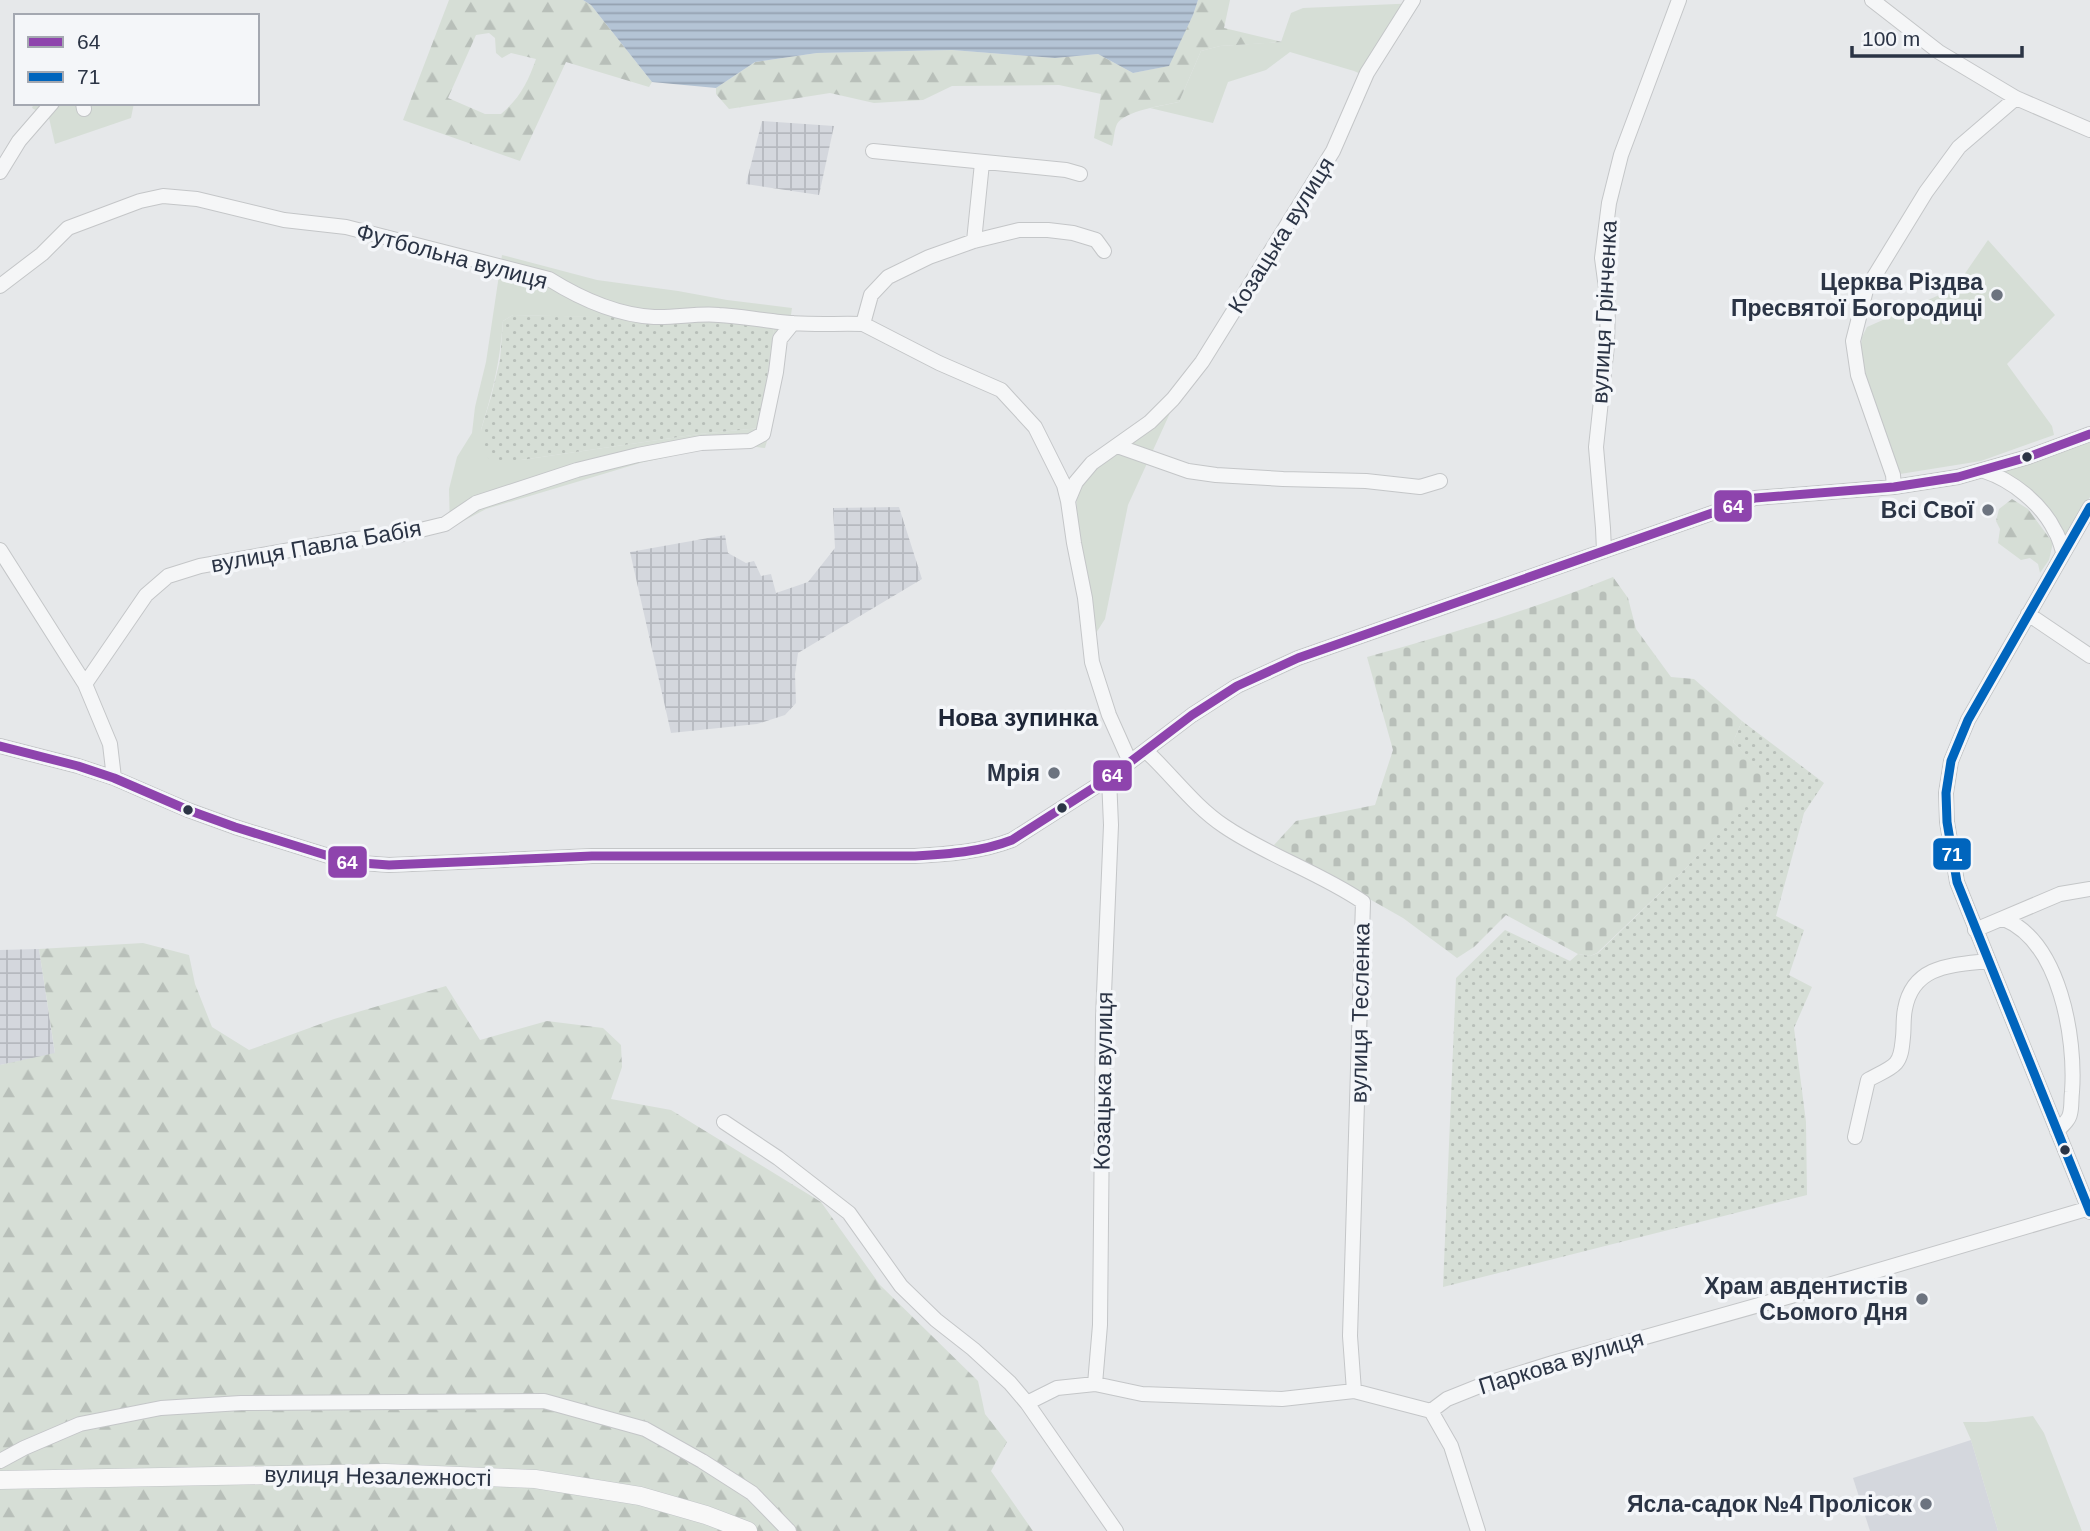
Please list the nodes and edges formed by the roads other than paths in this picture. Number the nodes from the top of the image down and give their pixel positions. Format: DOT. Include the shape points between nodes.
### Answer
graph roads {
  1 [pos="1413,0"];
  2 [pos="1679,0"];
  3 [pos="1872,0"];
  4 [pos="2016,98"];
  5 [pos="50,105"];
  6 [pos="2090,130"];
  7 [pos="873,151"];
  8 [pos="982,163"];
  9 [pos="0,172"];
  10 [pos="1080,174"];
  11 [pos="974,241"];
  12 [pos="1104,251"];
  13 [pos="0,286"];
  14 [pos="793,323"];
  15 [pos="863,324"];
  16 [pos="2090,435"];
  17 [pos="1117,446"];
  18 [pos="1984,471"];
  19 [pos="1440,481"];
  20 [pos="1894,486"];
  21 [pos="1068,501"];
  22 [pos="2090,507"];
  23 [pos="0,550"];
  24 [pos="1604,551"];
  25 [pos="2063,552"];
  26 [pos="2028,614"];
  27 [pos="2090,656"];
  28 [pos="85,684"];
  29 [pos="0,746"];
  30 [pos="1146,751"];
  31 [pos="1130,762"];
  32 [pos="114,778"];
  33 [pos="1109,778"];
  34 [pos="2090,889"];
  35 [pos="2004,919"];
  36 [pos="1975,930"];
  37 [pos="1987,961"];
  38 [pos="724,1122"];
  39 [pos="2057,1131"];
  40 [pos="1855,1137"];
  41 [pos="2090,1210"];
  42 [pos="1095,1384"];
  43 [pos="1354,1391"];
  44 [pos="1027,1403"];
  45 [pos="1431,1411"];
  46 [pos="0,1461"];
  47 [pos="0,1480"];
  48 [pos="748,1531"];
  49 [pos="789,1531"];
  50 [pos="1116,1531"];
  51 [pos="1478,1531"];
  1 -- 17 [label="street, Козацька вулиця" via="1367,74 1333,151 1202,362 1150,422"];
  2 -- 24 [label="street, вулиця Грінченка" via="1621,155 1609,203 1602,258 1607,345 1596,447"];
  3 -- 4 [label="street" via="1939,52"];
  4 -- 6 [label="street"];
  4 -- 20 [label="street" via="1959,147 1926,191 1866,290 1853,341 1858,375"];
  5 -- 9 [label="street"];
  7 -- 8 [label="street"];
  8 -- 10 [label="street"];
  8 -- 11 [label="street"];
  11 -- 12 [label="street" via="1019,230 1048,230 1096,240"];
  11 -- 15 [label="street" via="888,277 871,295"];
  13 -- 14 [label="street, Футбольна вулиця" via="68,228 163,196 346,228 506,267 549,279 600,305 635,315 715,314"];
  14 -- 15 [label="street, Футбольна вулиця"];
  14 -- 28 [label="street, вулиця Павла Бабія" via="780,339 764,434 750,441 701,443 577,470 477,503 445,524 404,534 200,566 168,576 146,594"];
  15 -- 21 [label="street" via="1001,390 1035,427"];
  16 -- 18 [label="street"];
  17 -- 19 [label="street" via="1188,471 1420,487"];
  17 -- 21 [label="street, Козацька вулиця" via="1092,463"];
  18 -- 20 [label="street"];
  18 -- 25 [label="street" via="2015,486 2035,504 2055,529"];
  20 -- 24 [label="street" via="1755,498"];
  21 -- 31 [label="street" via="1092,662"];
  22 -- 25 [label="street"];
  23 -- 28 [label="street"];
  24 -- 30 [label="street" via="1298,659 1237,687"];
  25 -- 26 [label="street"];
  26 -- 27 [label="street"];
  26 -- 36 [label="street" via="1951,761 1947,821 1957,882"];
  28 -- 32 [label="street" via="110,744"];
  29 -- 32 [label="street"];
  30 -- 31 [label="street"];
  30 -- 43 [label="street, вулиця Тесленка" via="1223,826 1363,902 1350,1336"];
  31 -- 33 [label="street"];
  32 -- 33 [label="street" via="188,810 306,850 348,862 389,865 592,856 954,854 1012,840"];
  33 -- 42 [label="street, Козацька вулиця" via="1100,1325"];
  34 -- 35 [label="street" via="2060,894"];
  35 -- 36 [label="street"];
  35 -- 39 [label="street" via="2017,924 2037,945 2055,978 2067,1017 2074,1066 2070,1116"];
  36 -- 37 [label="street"];
  37 -- 39 [label="street"];
  37 -- 40 [label="street" via="1931,971 1910,992 1900,1056 1894,1065 1868,1080"];
  38 -- 44 [label="street" via="849,1213 901,1286"];
  39 -- 41 [label="street"];
  41 -- 45 [label="street, Паркова вулиця" via="1553,1363 1482,1385"];
  42 -- 43 [label="street" via="1142,1394 1282,1399"];
  42 -- 44 [label="street" via="1057,1388"];
  43 -- 45 [label="street"];
  44 -- 50 [label="street"];
  45 -- 51 [label="street" via="1451,1446"];
  46 -- 49 [label="street" via="80,1424 161,1408 241,1403 544,1401 645,1429 752,1493"];
  47 -- 48 [label="main road, вулиця Незалежності" via="386,1473 535,1479 640,1496"];
}
